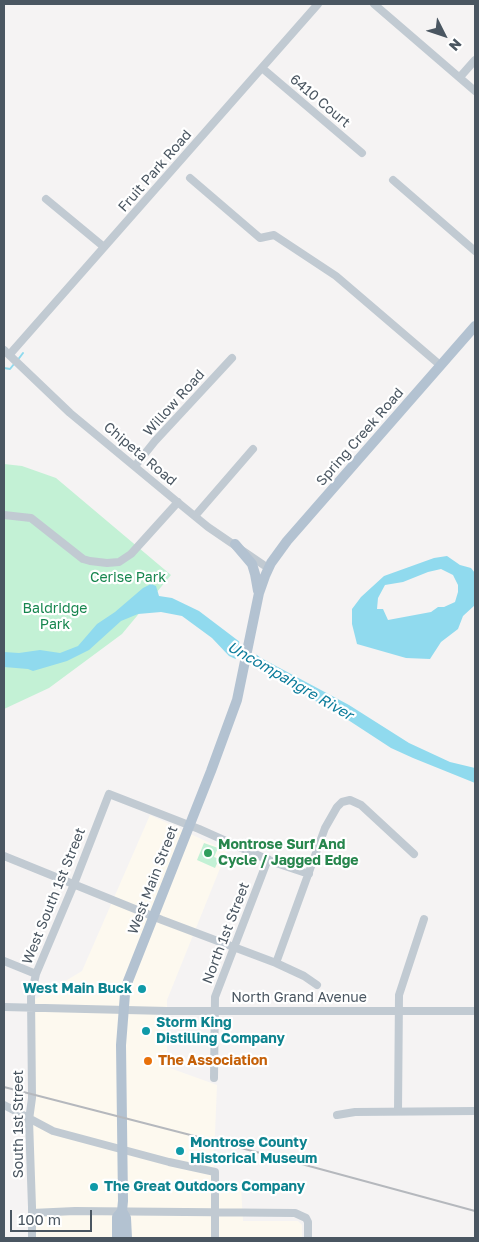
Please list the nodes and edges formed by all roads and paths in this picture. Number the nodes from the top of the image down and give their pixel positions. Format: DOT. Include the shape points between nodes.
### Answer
graph roads {
  1 [pos="318,4"];
  2 [pos="374,4"];
  3 [pos="475,60"];
  4 [pos="262,68"];
  5 [pos="460,77"];
  6 [pos="475,91"];
  7 [pos="362,153"];
  8 [pos="190,178"];
  9 [pos="393,180"];
  10 [pos="46,199"];
  11 [pos="104,247"];
  12 [pos="475,251"];
  13 [pos="475,326"];
  14 [pos="7,352"];
  15 [pos="232,358"];
  16 [pos="440,365"];
  17 [pos="254,449"];
  18 [pos="135,466"];
  19 [pos="178,502"];
  20 [pos="4,515"];
  21 [pos="195,516"];
  22 [pos="235,544"];
  23 [pos="268,568"];
  24 [pos="259,593"];
  25 [pos="189,825"];
  26 [pos="414,854"];
  27 [pos="4,856"];
  28 [pos="268,859"];
  29 [pos="309,874"];
  30 [pos="74,884"];
  31 [pos="154,916"];
  32 [pos="424,919"];
  33 [pos="233,946"];
  34 [pos="4,961"];
  35 [pos="276,963"];
  36 [pos="36,974"];
  37 [pos="317,985"];
  38 [pos="4,1007"];
  39 [pos="31,1009"];
  40 [pos="123,1010"];
  41 [pos="215,1010"];
  42 [pos="399,1011"];
  43 [pos="475,1011"];
  44 [pos="214,1078"];
  45 [pos="4,1105"];
  46 [pos="398,1111"];
  47 [pos="475,1111"];
  48 [pos="338,1115"];
  49 [pos="29,1120"];
  50 [pos="122,1149"];
  51 [pos="122,1211"];
  52 [pos="32,1213"];
  53 [pos="215,1213"];
  54 [pos="32,1238"];
  55 [pos="117,1238"];
  56 [pos="127,1238"];
  57 [pos="215,1238"];
  58 [pos="308,1238"];
  1 -- 4 [label="street, Fruit Park Road"];
  2 -- 5 [label="street"];
  3 -- 5 [label="street"];
  4 -- 7 [label="street, 6410 Court"];
  4 -- 11 [label="street, Fruit Park Road"];
  5 -- 6 [label="street"];
  8 -- 16 [label="street" via="260,238 274,235 336,276"];
  9 -- 12 [label="street"];
  10 -- 11 [label="street"];
  11 -- 14 [label="street, Fruit Park Road"];
  13 -- 16 [label="main road, Spring Creek Road"];
  14 -- 18 [label="street, Chipeta Road" via="70,413"];
  15 -- 18 [label="street, Willow Road"];
  16 -- 23 [label="main road, Spring Creek Road"];
  17 -- 21 [label="street"];
  18 -- 19 [label="street, Chipeta Road"];
  19 -- 20 [label="street" via="130,554 119,562 107,563 83,559 31,518"];
  19 -- 21 [label="street, Chipeta Road"];
  21 -- 22 [label="street, Chipeta Road"];
  22 -- 23 [label="street, Chipeta Road"];
  22 -- 24 [label="main road" via="252,564"];
  23 -- 24 [label="main road, West Main Street"];
  24 -- 25 [label="main road, West Main Street" via="237,700"];
  25 -- 28 [label="street"];
  25 -- 30 [label="street, West South 1st Street" via="109,794"];
  25 -- 31 [label="main road, West Main Street"];
  26 -- 29 [label="street" via="361,805 346,800 337,807 324,828"];
  27 -- 30 [label="street"];
  28 -- 29 [label="street"];
  28 -- 33 [label="street, North 1st Street"];
  29 -- 35 [label="street"];
  30 -- 31 [label="street"];
  30 -- 36 [label="street, West South 1st Street"];
  31 -- 33 [label="street"];
  31 -- 40 [label="main road, West Main Street" via="128,981"];
  32 -- 42 [label="street" via="399,996"];
  33 -- 35 [label="street"];
  33 -- 41 [label="street, North 1st Street" via="215,997"];
  34 -- 36 [label="street"];
  35 -- 37 [label="street"];
  36 -- 39 [label="street, West South 1st Street"];
  38 -- 39 [label="street, North Grand Avenue"];
  39 -- 40 [label="street, North Grand Avenue"];
  39 -- 49 [label="street, South 1st Street" via="32,1098"];
  40 -- 41 [label="street, North Grand Avenue"];
  40 -- 50 [label="main road, West Main Street"];
  41 -- 42 [label="street, North Grand Avenue"];
  41 -- 44 [label="street, North 1st Street"];
  42 -- 43 [label="street, North Grand Avenue"];
  42 -- 46 [label="street"];
  45 -- 49 [label="street"];
  46 -- 47 [label="street"];
  46 -- 48 [label="street"];
  49 -- 50 [label="street" via="53,1131"];
  49 -- 52 [label="street, South 1st Street"];
  50 -- 51 [label="main road, West Main Street"];
  50 -- 53 [label="street" via="215,1172"];
  51 -- 52 [label="street"];
  51 -- 53 [label="street"];
  51 -- 55 [label="main road, West Main Street" via="117,1217"];
  51 -- 56 [label="main road, West Main Street" via="126,1218"];
  52 -- 54 [label="street, South 1st Street"];
  53 -- 57 [label="street"];
  53 -- 58 [label="street" via="295,1213 308,1222"];
}
